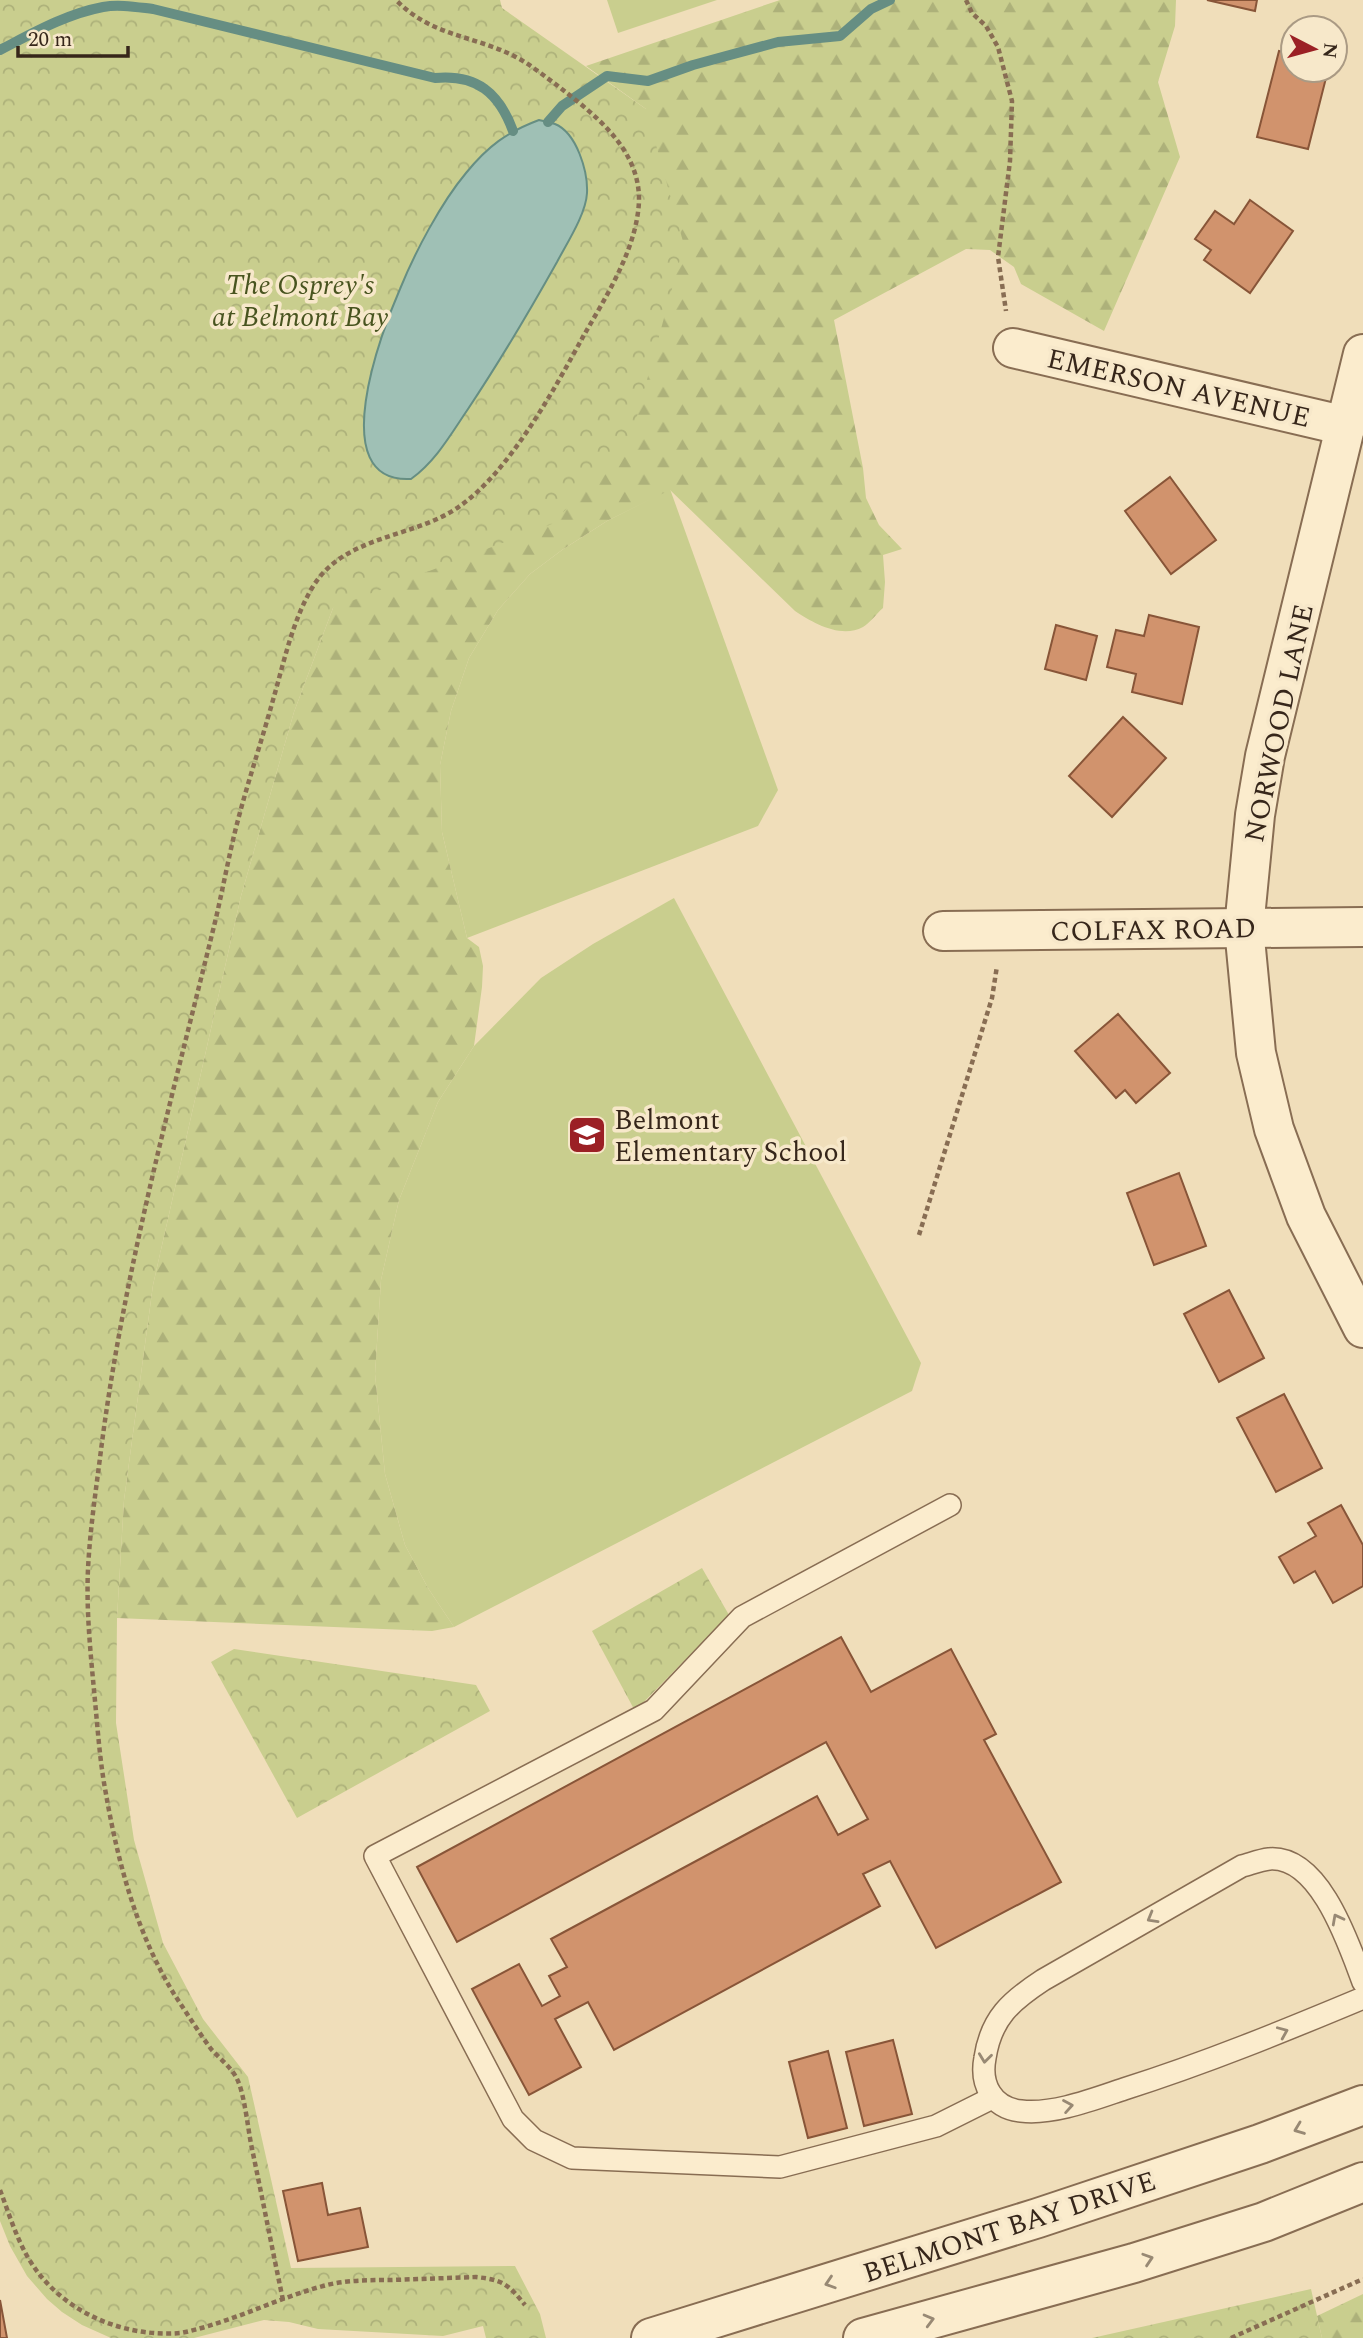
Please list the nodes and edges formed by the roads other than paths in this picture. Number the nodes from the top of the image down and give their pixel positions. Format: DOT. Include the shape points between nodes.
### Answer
graph roads {
  1 [pos="1013,348"];
  2 [pos="1363,354"];
  3 [pos="1346,426"];
  4 [pos="1363,926"];
  5 [pos="1244,928"];
  6 [pos="943,931"];
  7 [pos="1363,1328"];
  8 [pos="950,1505"];
  9 [pos="1363,1982"];
  10 [pos="1363,1998"];
  11 [pos="992,2098"];
  12 [pos="1363,2105"];
  13 [pos="1363,2182"];
  14 [pos="651,2338"];
  15 [pos="863,2338"];
  1 -- 3 [label="street, EMERSON AVENUE"];
  2 -- 3 [label="street, NORWOOD LANE"];
  3 -- 5 [label="street, NORWOOD LANE" via="1265,755"];
  4 -- 5 [label="street, COLFAX ROAD"];
  5 -- 6 [label="street, COLFAX ROAD"];
  5 -- 7 [label="street, NORWOOD LANE" via="1255,1053 1274,1129 1306,1216"];
  8 -- 11 [label="lane" via="742,1617 654,1710 375,1856 513,2119 534,2140 572,2158 780,2167 936,2126"];
  9 -- 11 [label="lane, one-way" via="1332,1908 1304,1872 1269,1858 1242,1866 1018,1997 996,2020 987,2045 983,2067"];
  11 -- 10 [label="lane, one-way" via="1018,2111 1079,2104 1181,2071"];
  12 -- 14 [label="street, BELMONT BAY DRIVE, one-way" via="1063,2209"];
  15 -- 13 [label="street, one-way" via="1135,2263 1264,2222"];
}
